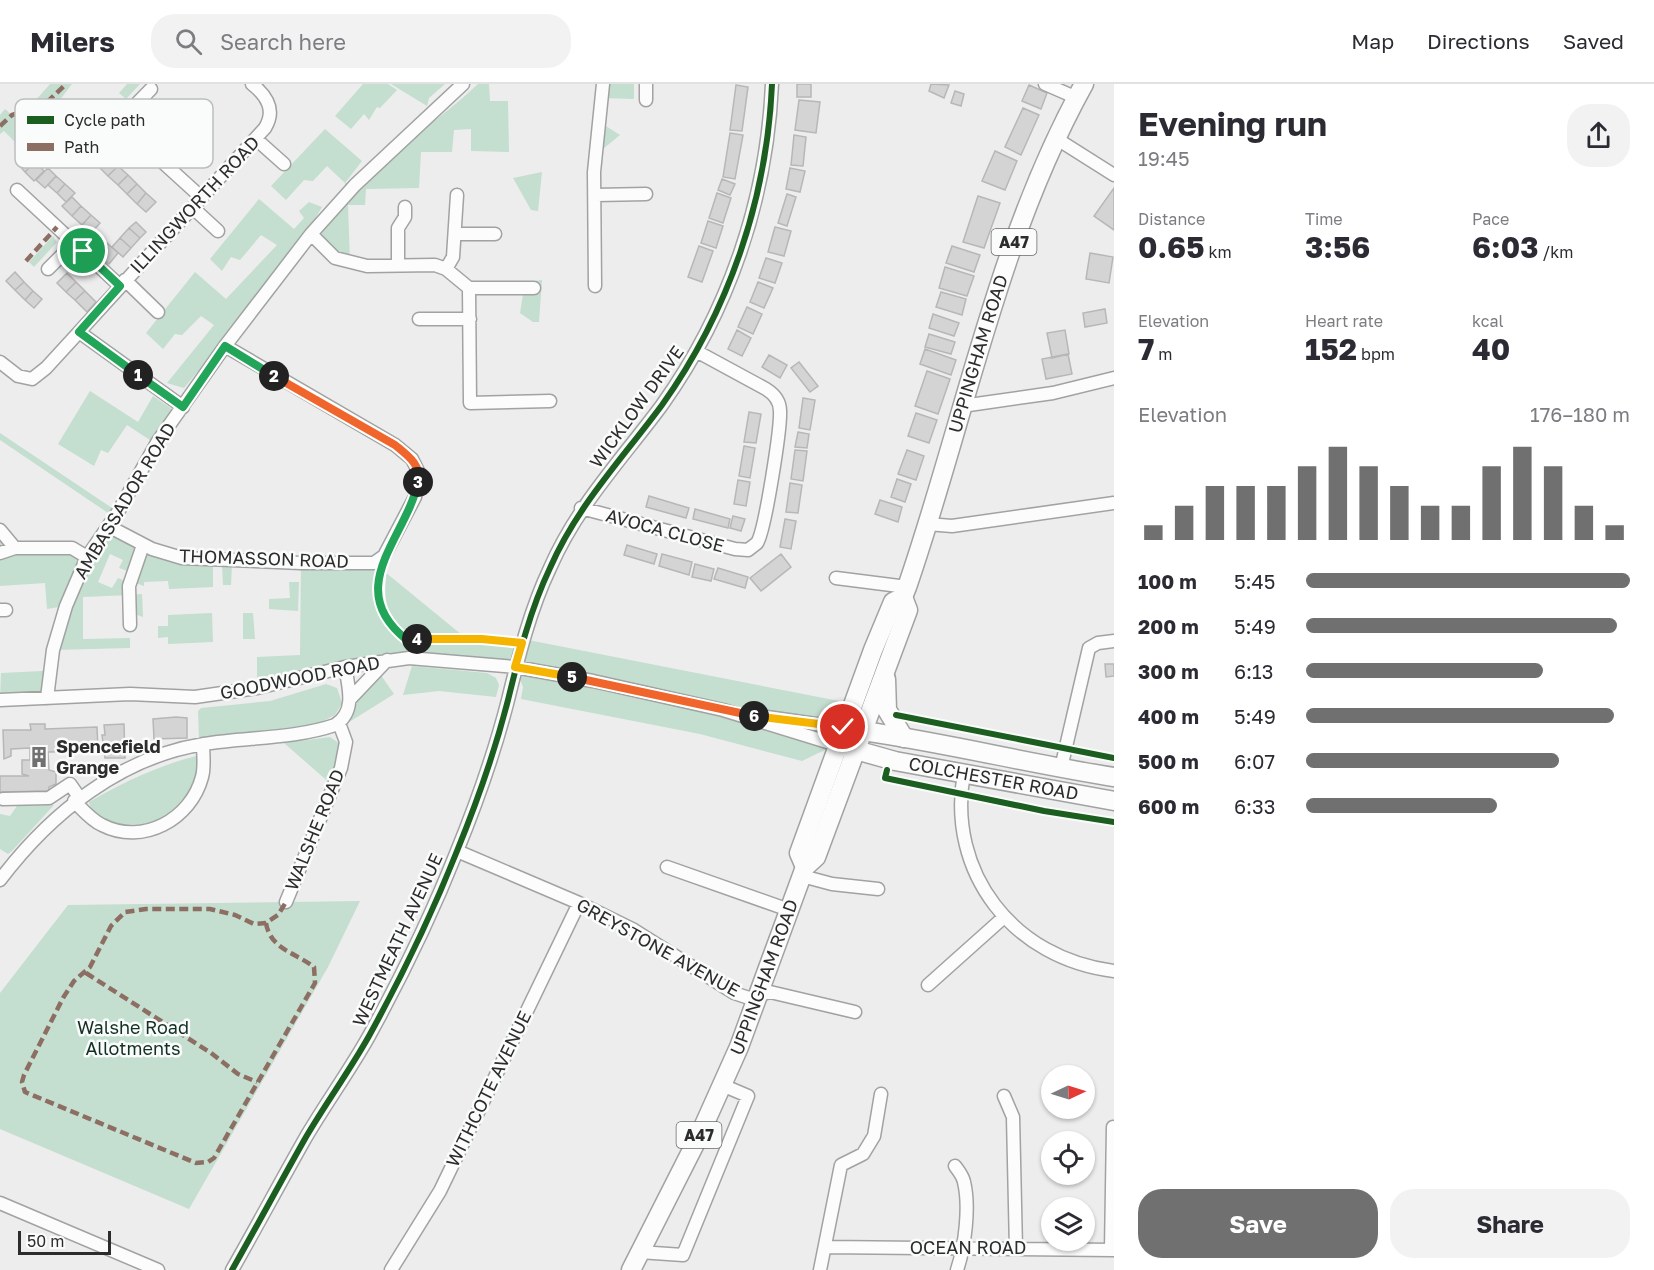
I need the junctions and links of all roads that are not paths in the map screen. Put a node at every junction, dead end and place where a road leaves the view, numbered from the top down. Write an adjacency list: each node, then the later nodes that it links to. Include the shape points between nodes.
1 (252, 84): 11 (street, ILLINGWORTH ROAD, via 268,100 271,119)
2 (463, 84): 23 (street, AMBASSADOR ROAD, via 355,185)
3 (603, 84): 19 (street, via 594,172)
4 (646, 84): 10 (street)
5 (772, 84): 39 (street, WICKLOW DRIVE, via 764,163 750,221 724,294)
6 (1045, 84): 8 (street)
7 (151, 89): 9 (street)
8 (1081, 91): 12 (highway, UPPINGHAM ROAD / A47)
9 (140, 99)
10 (646, 100)
11 (256, 139): 13 (street); 20 (street, ILLINGWORTH ROAD)
12 (1057, 139): 15 (street); 43 (highway, UPPINGHAM ROAD / A47, via 1018,229)
13 (284, 164)
14 (163, 168): 20 (street)
15 (1114, 176)
16 (17, 190): 26 (street)
17 (646, 194): 19 (street)
18 (457, 195): 24 (street)
19 (596, 195): 31 (street)
20 (197, 203): 22 (street); 30 (street, ILLINGWORTH ROAD)
21 (405, 207): 27 (street, via 405,217 398,228)
22 (218, 231)
23 (311, 234): 27 (street, via 335,258 367,266); 38 (street, AMBASSADOR ROAD)
24 (455, 234): 25 (street); 29 (street, via 453,257)
25 (495, 234)
26 (74, 243): 28 (street); 30 (street)
27 (399, 265): 29 (street, via 435,265)
28 (48, 269)
29 (446, 269): 32 (street)
30 (123, 283): 34 (street); 37 (street, ILLINGWORTH ROAD)
31 (595, 286)
32 (470, 288): 33 (street); 36 (street)
33 (534, 288)
34 (158, 312)
35 (418, 319): 36 (street)
36 (470, 319): 42 (street, via 470,403)
37 (79, 332): 40 (street, ILLINGWORTH ROAD, via 32,378 18,376); 44 (street)
38 (225, 346): 44 (street, AMBASSADOR ROAD); 50 (street, THOMASSON ROAD, via 395,445 412,459 420,475 415,497 384,556 374,563 182,558)
39 (696, 351): 46 (street, WICKLOW DRIVE, via 662,404); 46 (street, AVOCA CLOSE, via 766,389 780,406 757,543 748,550 735,549)
40 (0, 362)
41 (1114, 378): 43 (street, via 1053,393)
42 (550, 401)
43 (962, 406): 47 (highway, UPPINGHAM ROAD / A47)
44 (183, 407): 48 (street, AMBASSADOR ROAD, via 158,441)
45 (1114, 503): 47 (street, via 952,526)
46 (581, 508): 61 (street, WICKLOW DRIVE, via 548,570)
47 (927, 524): 55 (highway, UPPINGHAM ROAD / A47)
48 (108, 526): 50 (street, THOMASSON ROAD); 53 (street, AMBASSADOR ROAD)
49 (0, 530): 51 (street)
50 (142, 545): 56 (street, via 129,586)
51 (15, 548): 52 (street); 53 (street, via 72,548)
52 (0, 553)
53 (87, 557): 62 (street, AMBASSADOR ROAD, via 52,650)
54 (836, 578): 55 (street)
55 (905, 592): 59 (highway, UPPINGHAM ROAD / A47, via 908,610); 68 (highway, UPPINGHAM ROAD / A47, via 893,602)
56 (130, 625)
57 (1114, 641): 72 (street, via 1089,648)
58 (387, 660): 60 (street, GOODWOOD ROAD); 61 (street, GOODWOOD ROAD, via 409,658); 63 (street)
59 (888, 665): 67 (highway, UPPINGHAM ROAD / A47); 69 (highway, via 887,710)
60 (345, 667): 62 (street, GOODWOOD ROAD, via 257,688 195,697 130,694); 63 (street)
61 (515, 667): 65 (street, GOODWOOD ROAD); 78 (street, WESTMEATH AVENUE, via 486,776)
62 (47, 698): 64 (street, GOODWOOD ROAD)
63 (350, 699): 66 (street)
64 (0, 700)
65 (739, 714): 68 (street, GOODWOOD ROAD); 68 (street, GOODWOOD ROAD)
66 (339, 723): 70 (street, via 317,730); 84 (street, WALSHE ROAD, via 346,742 341,768)
67 (862, 731): 68 (street, GOODWOOD ROAD); 69 (highway, COLCHESTER ROAD); 71 (highway, UPPINGHAM ROAD / A47)
68 (840, 736): 71 (highway, COLCHESTER ROAD); 81 (highway, UPPINGHAM ROAD / A47, via 799,853)
69 (904, 738): 72 (highway, COLCHESTER ROAD)
70 (203, 744): 76 (street, via 135,765); 76 (street, via 203,776 196,791 182,811 163,826 134,833 114,830 95,821)
71 (856, 750): 73 (highway, COLCHESTER ROAD); 81 (highway, UPPINGHAM ROAD / A47, via 816,857)
72 (1061, 768): 74 (highway, COLCHESTER ROAD)
73 (964, 773): 77 (highway, COLCHESTER ROAD); 87 (street, via 962,827 979,882)
74 (1114, 777)
75 (3, 799): 76 (street, via 49,798 70,784)
76 (77, 799): 79 (street)
77 (1114, 801)
78 (457, 851): 85 (street, GREYSTONE AVENUE); 104 (street, WESTMEATH AVENUE, via 399,980)
79 (4, 866): 82 (street)
80 (667, 867): 86 (street)
81 (803, 872): 83 (street, via 832,884); 86 (highway, UPPINGHAM ROAD / A47)
82 (0, 880)
83 (878, 889)
84 (286, 902)
85 (579, 903): 90 (street, GREYSTONE AVENUE, via 634,930 726,989 749,998); 105 (street, WITHCOTE AVENUE, via 440,1191)
86 (789, 910): 90 (highway, UPPINGHAM ROAD / A47)
87 (1003, 918): 88 (street, via 1036,944 1071,961); 89 (street)
88 (1114, 971)
89 (928, 985)
90 (760, 996): 91 (street, GREYSTONE AVENUE, via 770,992); 92 (highway, UPPINGHAM ROAD / A47)
91 (855, 1012)
92 (722, 1085): 102 (highway, UPPINGHAM ROAD / A47); 102 (street, via 748,1096 683,1255)
93 (881, 1094): 98 (street, via 874,1136 862,1154 841,1165)
94 (1004, 1096): 100 (street, via 1013,1116)
95 (1113, 1127): 101 (street, OCEAN ROAD)
96 (954, 1166): 99 (street, via 964,1181)
97 (0, 1203): 103 (street)
98 (826, 1247): 99 (street, OCEAN ROAD); 107 (street)
99 (964, 1249): 100 (street, OCEAN ROAD); 108 (street)
100 (1016, 1249): 101 (street, OCEAN ROAD)
101 (1112, 1250)
102 (639, 1252): 106 (highway, UPPINGHAM ROAD / A47)
103 (158, 1270)
104 (232, 1270)
105 (391, 1270)
106 (631, 1270)
107 (820, 1270)
108 (957, 1270)

